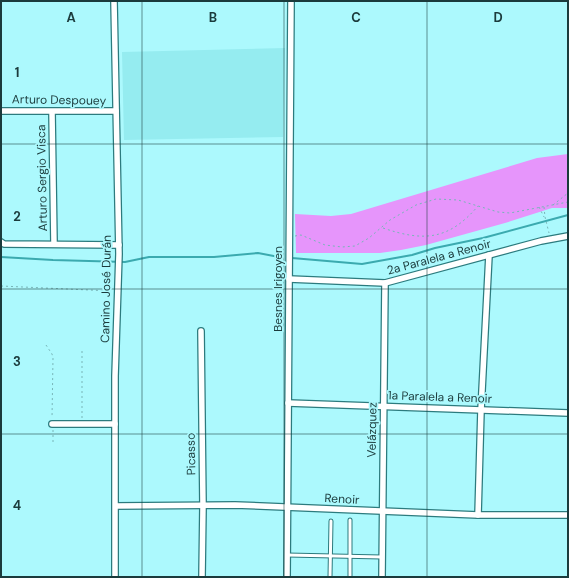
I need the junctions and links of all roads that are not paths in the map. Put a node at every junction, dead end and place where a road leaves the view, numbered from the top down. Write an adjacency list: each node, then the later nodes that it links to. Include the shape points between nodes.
1 (114, 1): 4 (street, Camino José Durán)
2 (291, 1): 11 (street, Besnes Irigoyen)
3 (1, 111): 5 (street, Arturo Despouey)
4 (116, 111): 5 (street, Arturo Despouey); 9 (street, Camino José Durán)
5 (52, 112): 8 (street, Arturo Sergio Visca)
6 (568, 236): 10 (street, 2a Paralela a Renoir)
7 (1, 242): 8 (street)
8 (54, 244): 9 (street)
9 (119, 245): 19 (street, Camino José Durán)
10 (489, 255): 12 (street, 2a Paralela a Renoir); 16 (street)
11 (289, 279): 12 (street, 2a Paralela a Renoir); 14 (street, Besnes Irigoyen)
12 (386, 283): 15 (street, Velázquez)
13 (201, 331): 21 (street, Picasso)
14 (288, 403): 15 (street, 1a Paralela a Renoir); 22 (street, Besnes Irigoyen)
15 (384, 406): 16 (street, 1a Paralela a Renoir); 23 (street, Velázquez)
16 (481, 410): 17 (street, 1a Paralela a Renoir); 24 (street)
17 (568, 413)
18 (52, 424): 19 (street)
19 (115, 424): 20 (street, Camino José Durán)
20 (116, 506): 21 (street, Renoir); 32 (street, Camino José Durán)
21 (203, 506): 22 (street, Renoir); 33 (street, Picasso)
22 (288, 507): 23 (street, Renoir); 28 (street, Besnes Irigoyen)
23 (383, 512): 24 (street, Renoir); 31 (street, Velázquez)
24 (478, 515): 25 (street, Renoir)
25 (568, 515)
26 (350, 520): 30 (lane)
27 (331, 521): 29 (lane)
28 (287, 555): 29 (lane); 34 (street, Besnes Irigoyen)
29 (330, 556): 30 (lane); 35 (lane)
30 (350, 557): 31 (lane); 36 (lane)
31 (382, 557): 37 (street, Velázquez)
32 (115, 577)
33 (202, 577)
34 (287, 577)
35 (330, 577)
36 (350, 577)
37 (382, 577)

